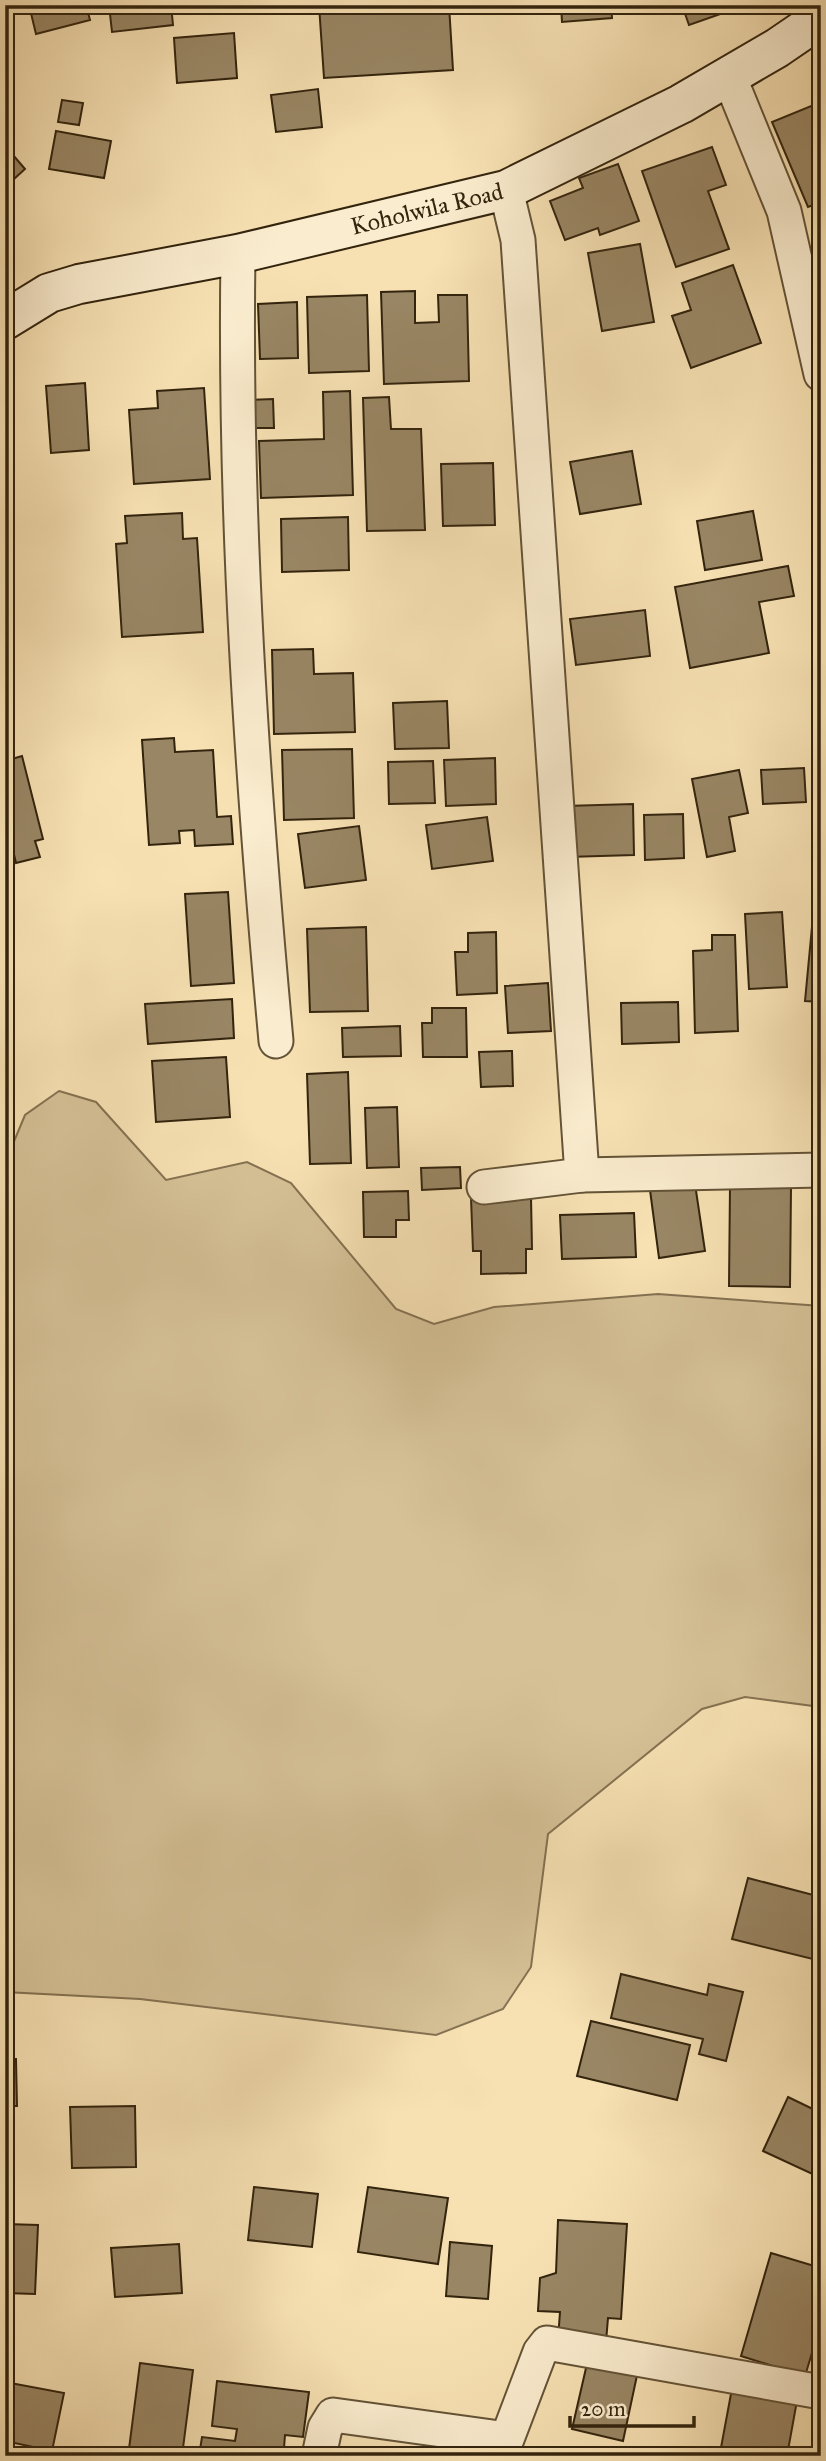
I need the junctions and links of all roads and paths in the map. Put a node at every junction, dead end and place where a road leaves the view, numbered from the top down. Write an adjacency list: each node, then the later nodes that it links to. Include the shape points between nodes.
1 (821, 18): 2 (street, Koholwila Road)
2 (729, 76): 3 (street, Koholwila Road); 6 (street, via 784,211)
3 (506, 190): 4 (street, Koholwila Road); 9 (street, via 518,240)
4 (238, 254): 5 (street, Koholwila Road, via 79,284 49,293); 7 (street, via 236,409 245,635)
5 (5, 320)
6 (821, 374)
7 (276, 1041)
8 (821, 1170): 9 (street)
9 (582, 1175): 10 (street)
10 (484, 1186)
11 (821, 2392): 12 (street, via 547,2343 507,2439 333,2416 325,2428)
12 (319, 2456)

